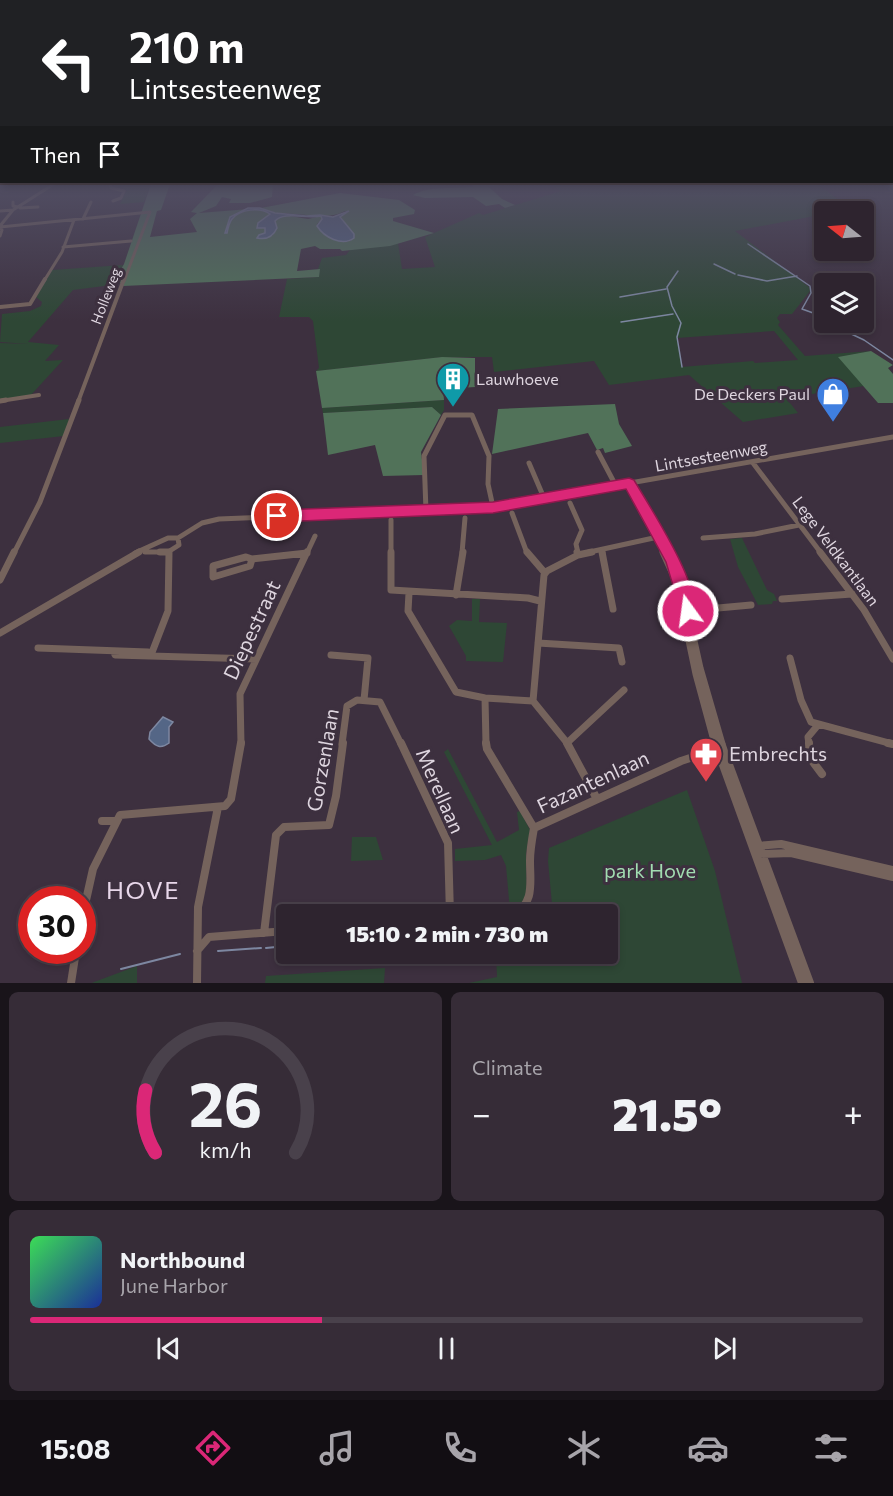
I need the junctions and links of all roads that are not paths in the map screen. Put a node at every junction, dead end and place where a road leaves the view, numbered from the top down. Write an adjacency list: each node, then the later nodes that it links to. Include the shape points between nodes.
1 (69, 230): 4 (street)
2 (143, 230): 7 (street, Holleweg)
3 (131, 241): 4 (street)
4 (63, 247): 5 (street)
5 (36, 294): 6 (street, via 29,305)
6 (0, 307)
7 (82, 388): 35 (street, via 40,502)
8 (39, 395): 9 (street)
9 (0, 401)
10 (893, 437): 13 (street, Lintsesteenweg)
11 (598, 452): 15 (street)
12 (530, 463): 16 (street)
13 (753, 463): 14 (street, Lintsesteenweg); 23 (street, Lege Veldkantlaan)
14 (628, 484): 15 (street, Lintsesteenweg); 26 (street)
15 (616, 486): 16 (street, Lintsesteenweg)
16 (544, 498): 18 (street, Lintsesteenweg)
17 (570, 504): 32 (street, via 582,530 576,543)
18 (493, 507): 19 (street, Lintsesteenweg); 19 (street, via 488,484 489,456 472,415 445,415 424,456)
19 (426, 511): 25 (street, Lintsesteenweg, via 219,519)
20 (512, 513): 34 (street, via 527,553)
21 (465, 518): 38 (street)
22 (391, 520): 36 (street, via 390,587 395,592)
23 (799, 525): 27 (street, via 755,534); 37 (street, Lege Veldkantlaan)
24 (315, 536): 31 (street, Diepestraat)
25 (178, 538): 28 (street, Lintsesteenweg, via 168,538); 30 (street, Lintsesteenweg, via 178,547)
26 (657, 538): 29 (street); 43 (street, via 676,569)
27 (703, 538)
28 (161, 547): 30 (street); 44 (street, Lintsesteenweg, via 124,561)
29 (602, 550): 32 (street); 42 (street)
30 (169, 553): 47 (street, via 168,611)
31 (307, 553): 33 (street); 50 (street, Diepestraat)
32 (578, 555): 34 (street)
33 (252, 559): 33 (street, via 246,557 213,566 213,577 250,566)
34 (545, 573): 40 (street)
35 (0, 580)
36 (409, 593): 38 (street); 54 (street, via 408,611 453,689)
37 (852, 594): 39 (street); 51 (street, Lege Veldkantlaan)
38 (456, 595): 40 (street)
39 (782, 599)
40 (540, 601): 45 (street)
41 (751, 605): 43 (street)
42 (613, 609)
43 (685, 611): 60 (street)
44 (0, 633)
45 (538, 643): 52 (street, via 619,648); 56 (street)
46 (38, 648): 47 (street)
47 (151, 655): 50 (street)
48 (331, 655): 55 (street, via 368,658)
49 (790, 658): 57 (street, via 807,716)
50 (256, 659): 63 (street, Diepestraat, via 240,694 242,747 231,799)
51 (893, 659)
52 (622, 662)
53 (624, 690): 58 (street)
54 (485, 698): 56 (street); 66 (street, via 487,749)
55 (364, 700): 71 (street, Merellaan, via 380,702 384,707 448,843); 74 (street, Gorzenlaan, via 347,706 329,825 279,830)
56 (533, 701): 58 (street)
57 (818, 725): 59 (street); 61 (street, via 808,737 810,758)
58 (567, 743): 62 (street)
59 (893, 744)
60 (720, 748): 62 (street, Fazantenlaan); 67 (street)
61 (822, 774)
62 (597, 799): 66 (street, Fazantenlaan)
63 (218, 807): 65 (street, via 123,813); 75 (street, via 198,907)
64 (102, 821): 65 (street)
65 (116, 821): 70 (street)
66 (534, 828): 72 (street, Fazantenlaan, via 530,898)
67 (757, 851): 68 (street, via 781,844); 69 (street, via 791,853); 79 (street); 80 (street)
68 (893, 870)
69 (893, 877)
70 (89, 886)
71 (450, 904)
72 (526, 904)
73 (276, 932): 74 (street)
74 (264, 933): 75 (street, via 209,937)
75 (197, 951): 78 (street)
76 (74, 964): 77 (street)
77 (71, 983)
78 (197, 983)
79 (802, 983)
80 (810, 983)

